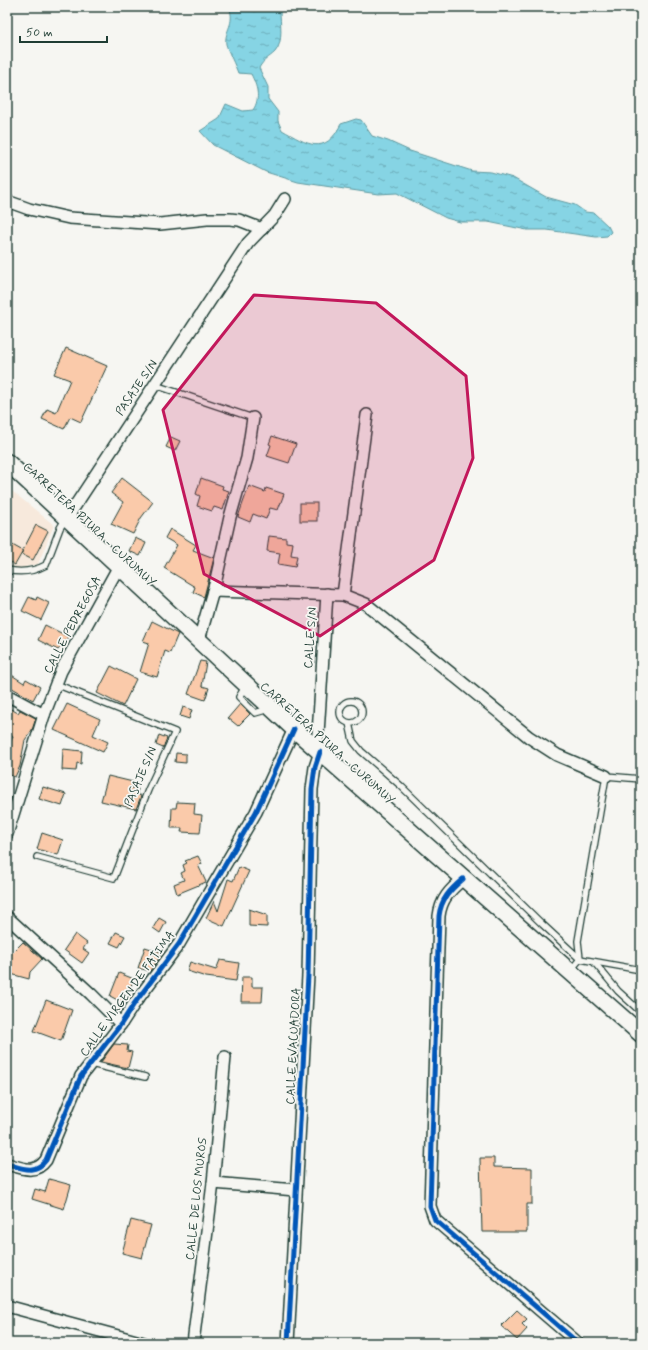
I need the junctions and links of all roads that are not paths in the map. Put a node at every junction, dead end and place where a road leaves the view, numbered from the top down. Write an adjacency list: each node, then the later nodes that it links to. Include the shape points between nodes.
1 (285, 199): 3 (street, PASAJE S/N)
2 (7, 201): 3 (street, via 69,218 160,224 207,219 234,220)
3 (262, 229): 4 (street, PASAJE S/N, via 248,244)
4 (155, 385): 6 (lane); 8 (street, PASAJE S/N)
5 (367, 415): 13 (street)
6 (253, 418): 11 (street, via 247,458)
7 (7, 462): 8 (main road, CARRETERA PIURA - CURUMUY)
8 (67, 518): 9 (main road, CARRETERA PIURA - CURUMUY); 10 (lane, PASAJE S/N, via 60,528 46,565 35,571)
9 (119, 566): 14 (main road, CARRETERA PIURA - CURUMUY); 15 (street, CALLE PEDREGOSA)
10 (7, 570)
11 (213, 591): 12 (street, CALLE S/N); 14 (street)
12 (327, 594): 13 (street); 20 (street, CALLE S/N)
13 (343, 595): 21 (street, via 366,604 529,737 557,756)
14 (199, 640): 19 (main road, CARRETERA PIURA - CURUMUY)
15 (56, 684): 17 (street, CALLE PEDREGOSA); 24 (lane, PASAJE S/N, via 175,732 148,790 114,878)
16 (7, 695): 17 (street)
17 (44, 715): 23 (street, CALLE PEDREGOSA)
18 (349, 723): 27 (lane, via 353,741 361,751 401,786)
19 (294, 729): 20 (main road, CARRETERA PIURA - CURUMUY); 32 (street, CALLE VIRGEN DE FATIMA, via 253,818 179,944)
20 (319, 750): 25 (main road, CARRETERA PIURA - CURUMUY); 39 (street, CALLE EVACUADORA, via 312,789 308,975)
21 (606, 776): 22 (lane); 27 (lane, via 578,941)
22 (641, 779)
23 (7, 834)
24 (36, 857)
25 (463, 879): 30 (main road, CARRETERA PIURA - CURUMUY); 44 (street, via 443,900 439,916 430,1206 435,1220)
26 (7, 917): 32 (street)
27 (580, 959): 28 (lane); 30 (lane)
28 (593, 962): 29 (lane); 31 (lane, via 618,991)
29 (641, 970)
30 (569, 971): 33 (main road, CARRETERA PIURA - CURUMUY)
31 (641, 1012)
32 (121, 1024): 35 (street, CALLE VIRGEN DE FATIMA)
33 (641, 1034)
34 (224, 1057): 38 (street, CALLE DE LOS MUROS)
35 (89, 1064): 36 (lane); 37 (street, CALLE VIRGEN DE FATIMA, via 81,1076 41,1167 26,1169)
36 (145, 1077)
37 (7, 1164)
38 (213, 1183): 39 (street); 42 (street, CALLE DE LOS MUROS)
39 (295, 1190): 43 (street, CALLE EVACUADORA)
40 (7, 1306): 41 (street)
41 (144, 1343)
42 (193, 1343)
43 (288, 1343)
44 (578, 1343)

